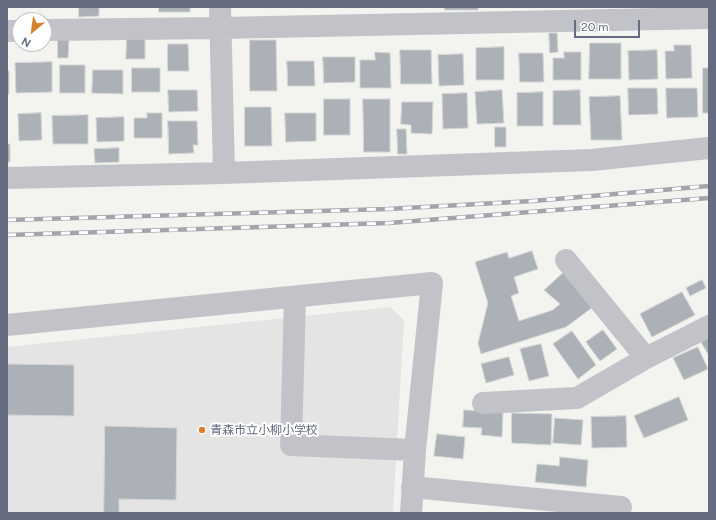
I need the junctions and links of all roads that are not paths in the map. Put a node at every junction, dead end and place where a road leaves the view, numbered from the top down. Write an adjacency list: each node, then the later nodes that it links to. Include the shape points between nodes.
1 (220, 7): 3 (street)
2 (709, 18): 3 (street)
3 (220, 28): 4 (street); 6 (street)
4 (52, 30)
5 (709, 148): 6 (street, via 592,160)
6 (224, 174): 7 (street)
7 (7, 178)
8 (566, 260): 12 (street)
9 (295, 297): 10 (street); 14 (street, via 291,445); 14 (street, via 432,283)
10 (7, 325)
11 (709, 326): 12 (street)
12 (646, 358): 13 (street, via 577,398)
13 (483, 403)
14 (415, 450): 15 (street)
15 (412, 487): 16 (street); 18 (street)
16 (493, 504): 17 (street)
17 (621, 507)
18 (411, 513)

